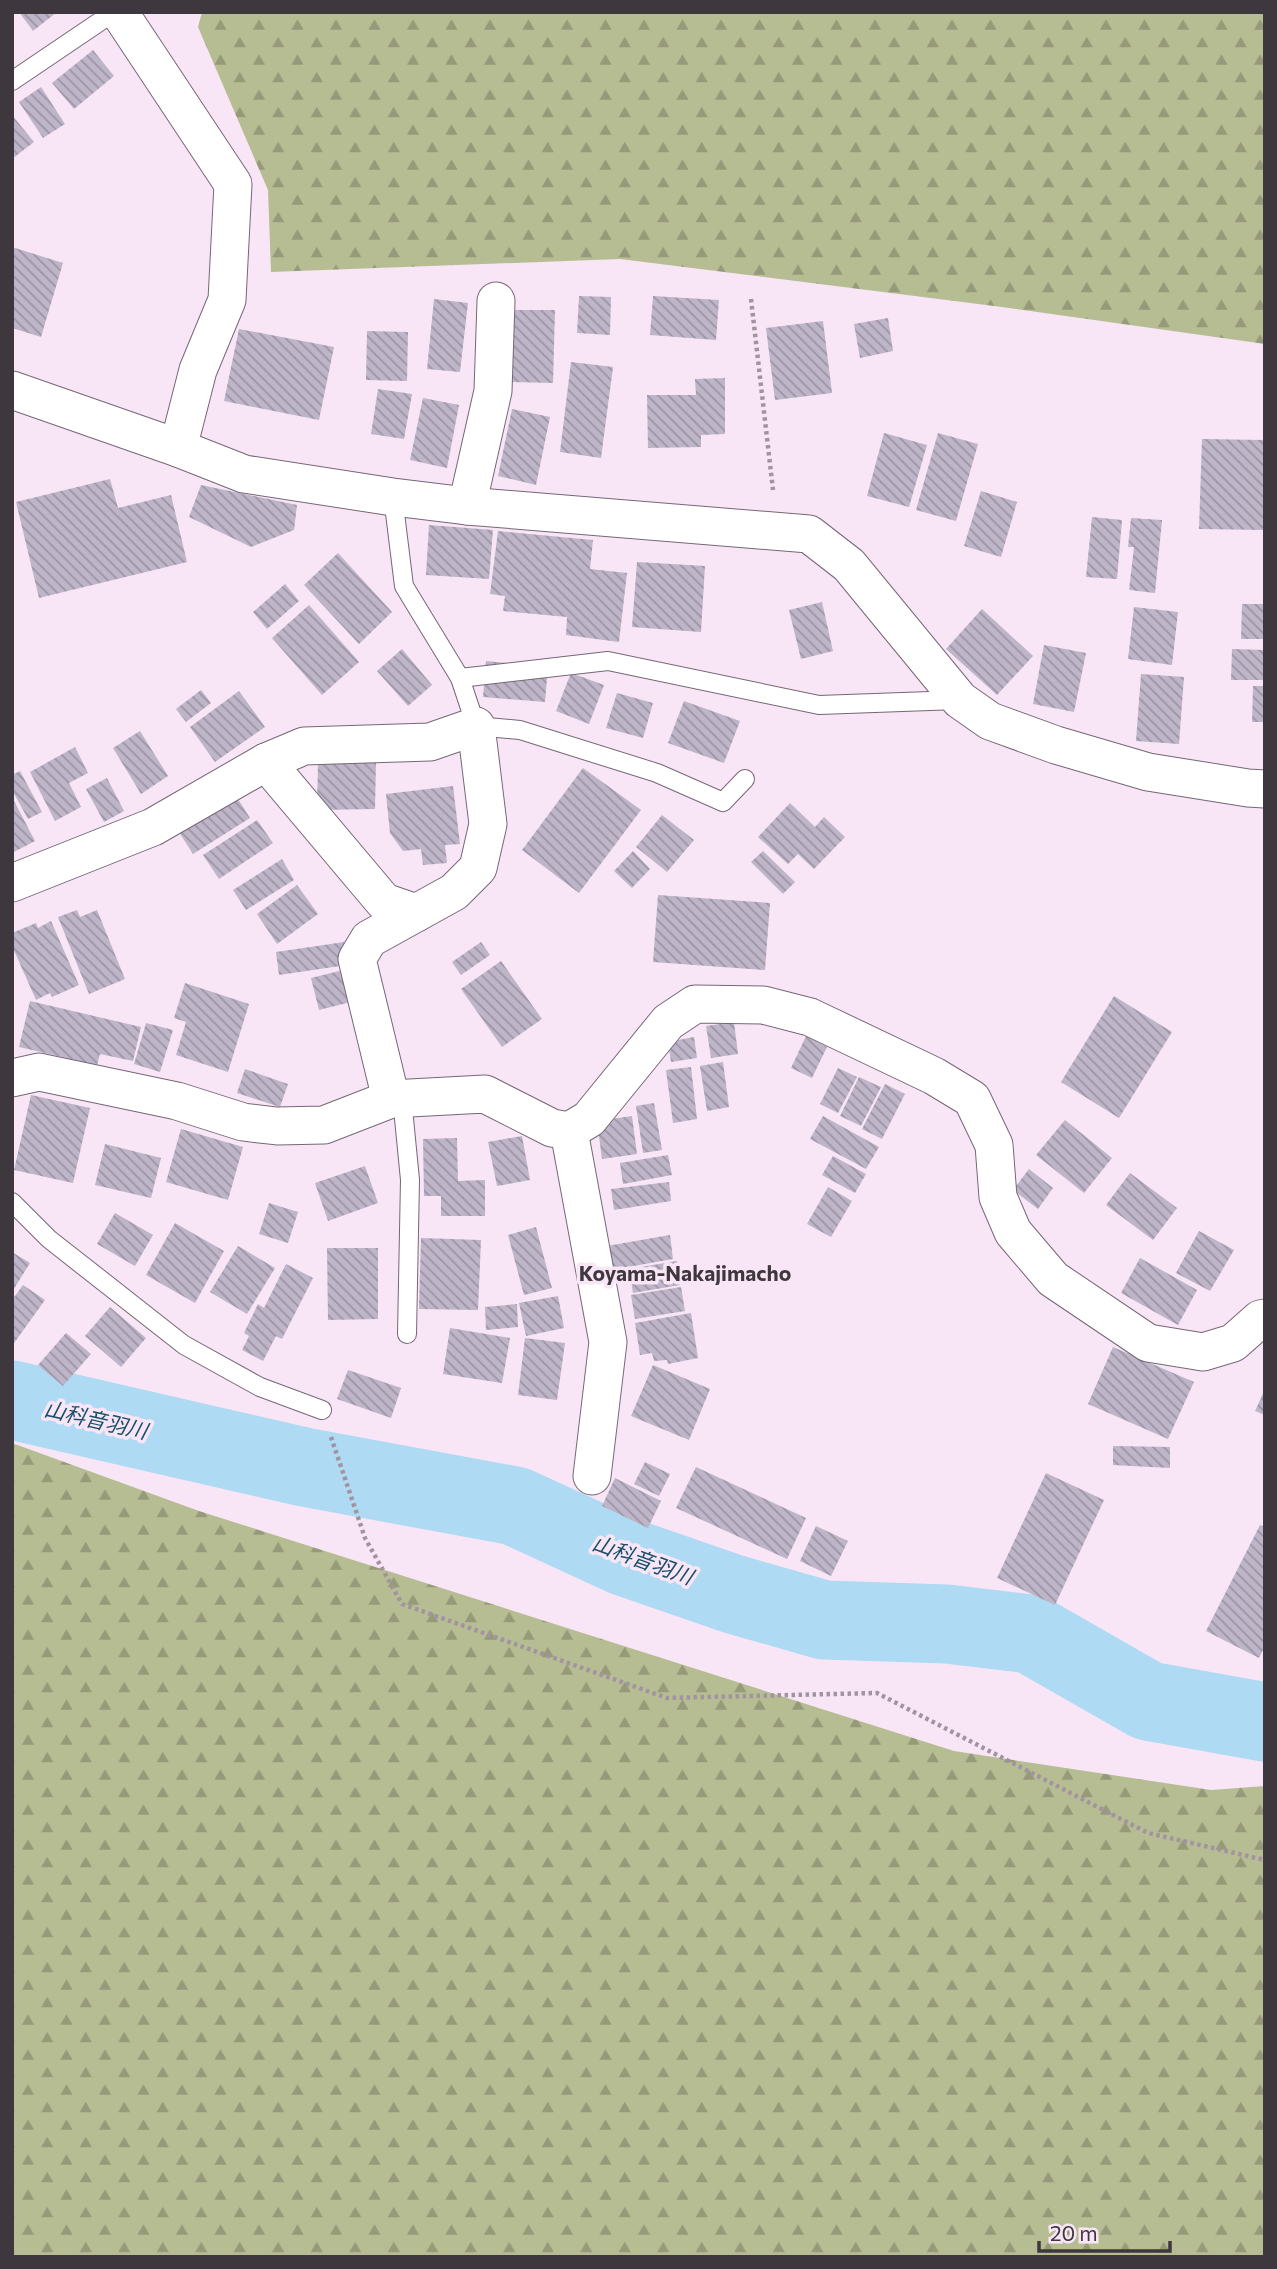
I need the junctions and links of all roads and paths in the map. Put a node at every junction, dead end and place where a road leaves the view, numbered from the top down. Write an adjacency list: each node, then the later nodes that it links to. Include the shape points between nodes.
1 (114, 12): 3 (lane)
2 (119, 12): 7 (street, via 233,184 227,300 198,370)
3 (12, 81)
4 (751, 299): 10 (path)
5 (496, 301): 9 (street, via 493,391)
6 (12, 390): 7 (street)
7 (178, 448): 8 (street, via 244,474)
8 (393, 498): 9 (street); 11 (lane, via 404,586)
9 (467, 506): 10 (street)
10 (777, 532): 12 (street, via 809,534 849,565)
11 (460, 678): 12 (lane, via 608,661 819,705); 13 (lane)
12 (960, 700): 16 (street, via 990,721 1148,772)
13 (475, 726): 14 (street, via 430,742 304,746); 15 (lane, via 520,730 657,773 723,802); 18 (street, via 488,824 478,868 454,892)
14 (266, 762): 17 (street, via 153,827); 18 (street, via 384,902)
15 (745, 779)
16 (1265, 789)
17 (12, 883)
18 (416, 912): 20 (street, via 369,939 357,959)
19 (12, 1077): 20 (street, via 39,1072 177,1101 243,1122 277,1126 324,1125)
20 (397, 1098): 21 (street, via 485,1094 552,1128); 24 (lane, via 410,1180)
21 (569, 1131): 23 (street, via 589,1119 668,1022 695,1004 763,1005 810,1017 972,1099 994,1145 998,1197 1013,1232 1053,1279 1148,1343 1203,1352 1233,1343); 26 (street, via 608,1342)
22 (12, 1202): 25 (lane, via 49,1239 184,1346 260,1387)
23 (1263, 1313)
24 (407, 1334)
25 (322, 1410): 27 (path, via 365,1538 402,1604 667,1698 877,1693 1148,1833)
26 (592, 1476)
27 (1265, 1860)

